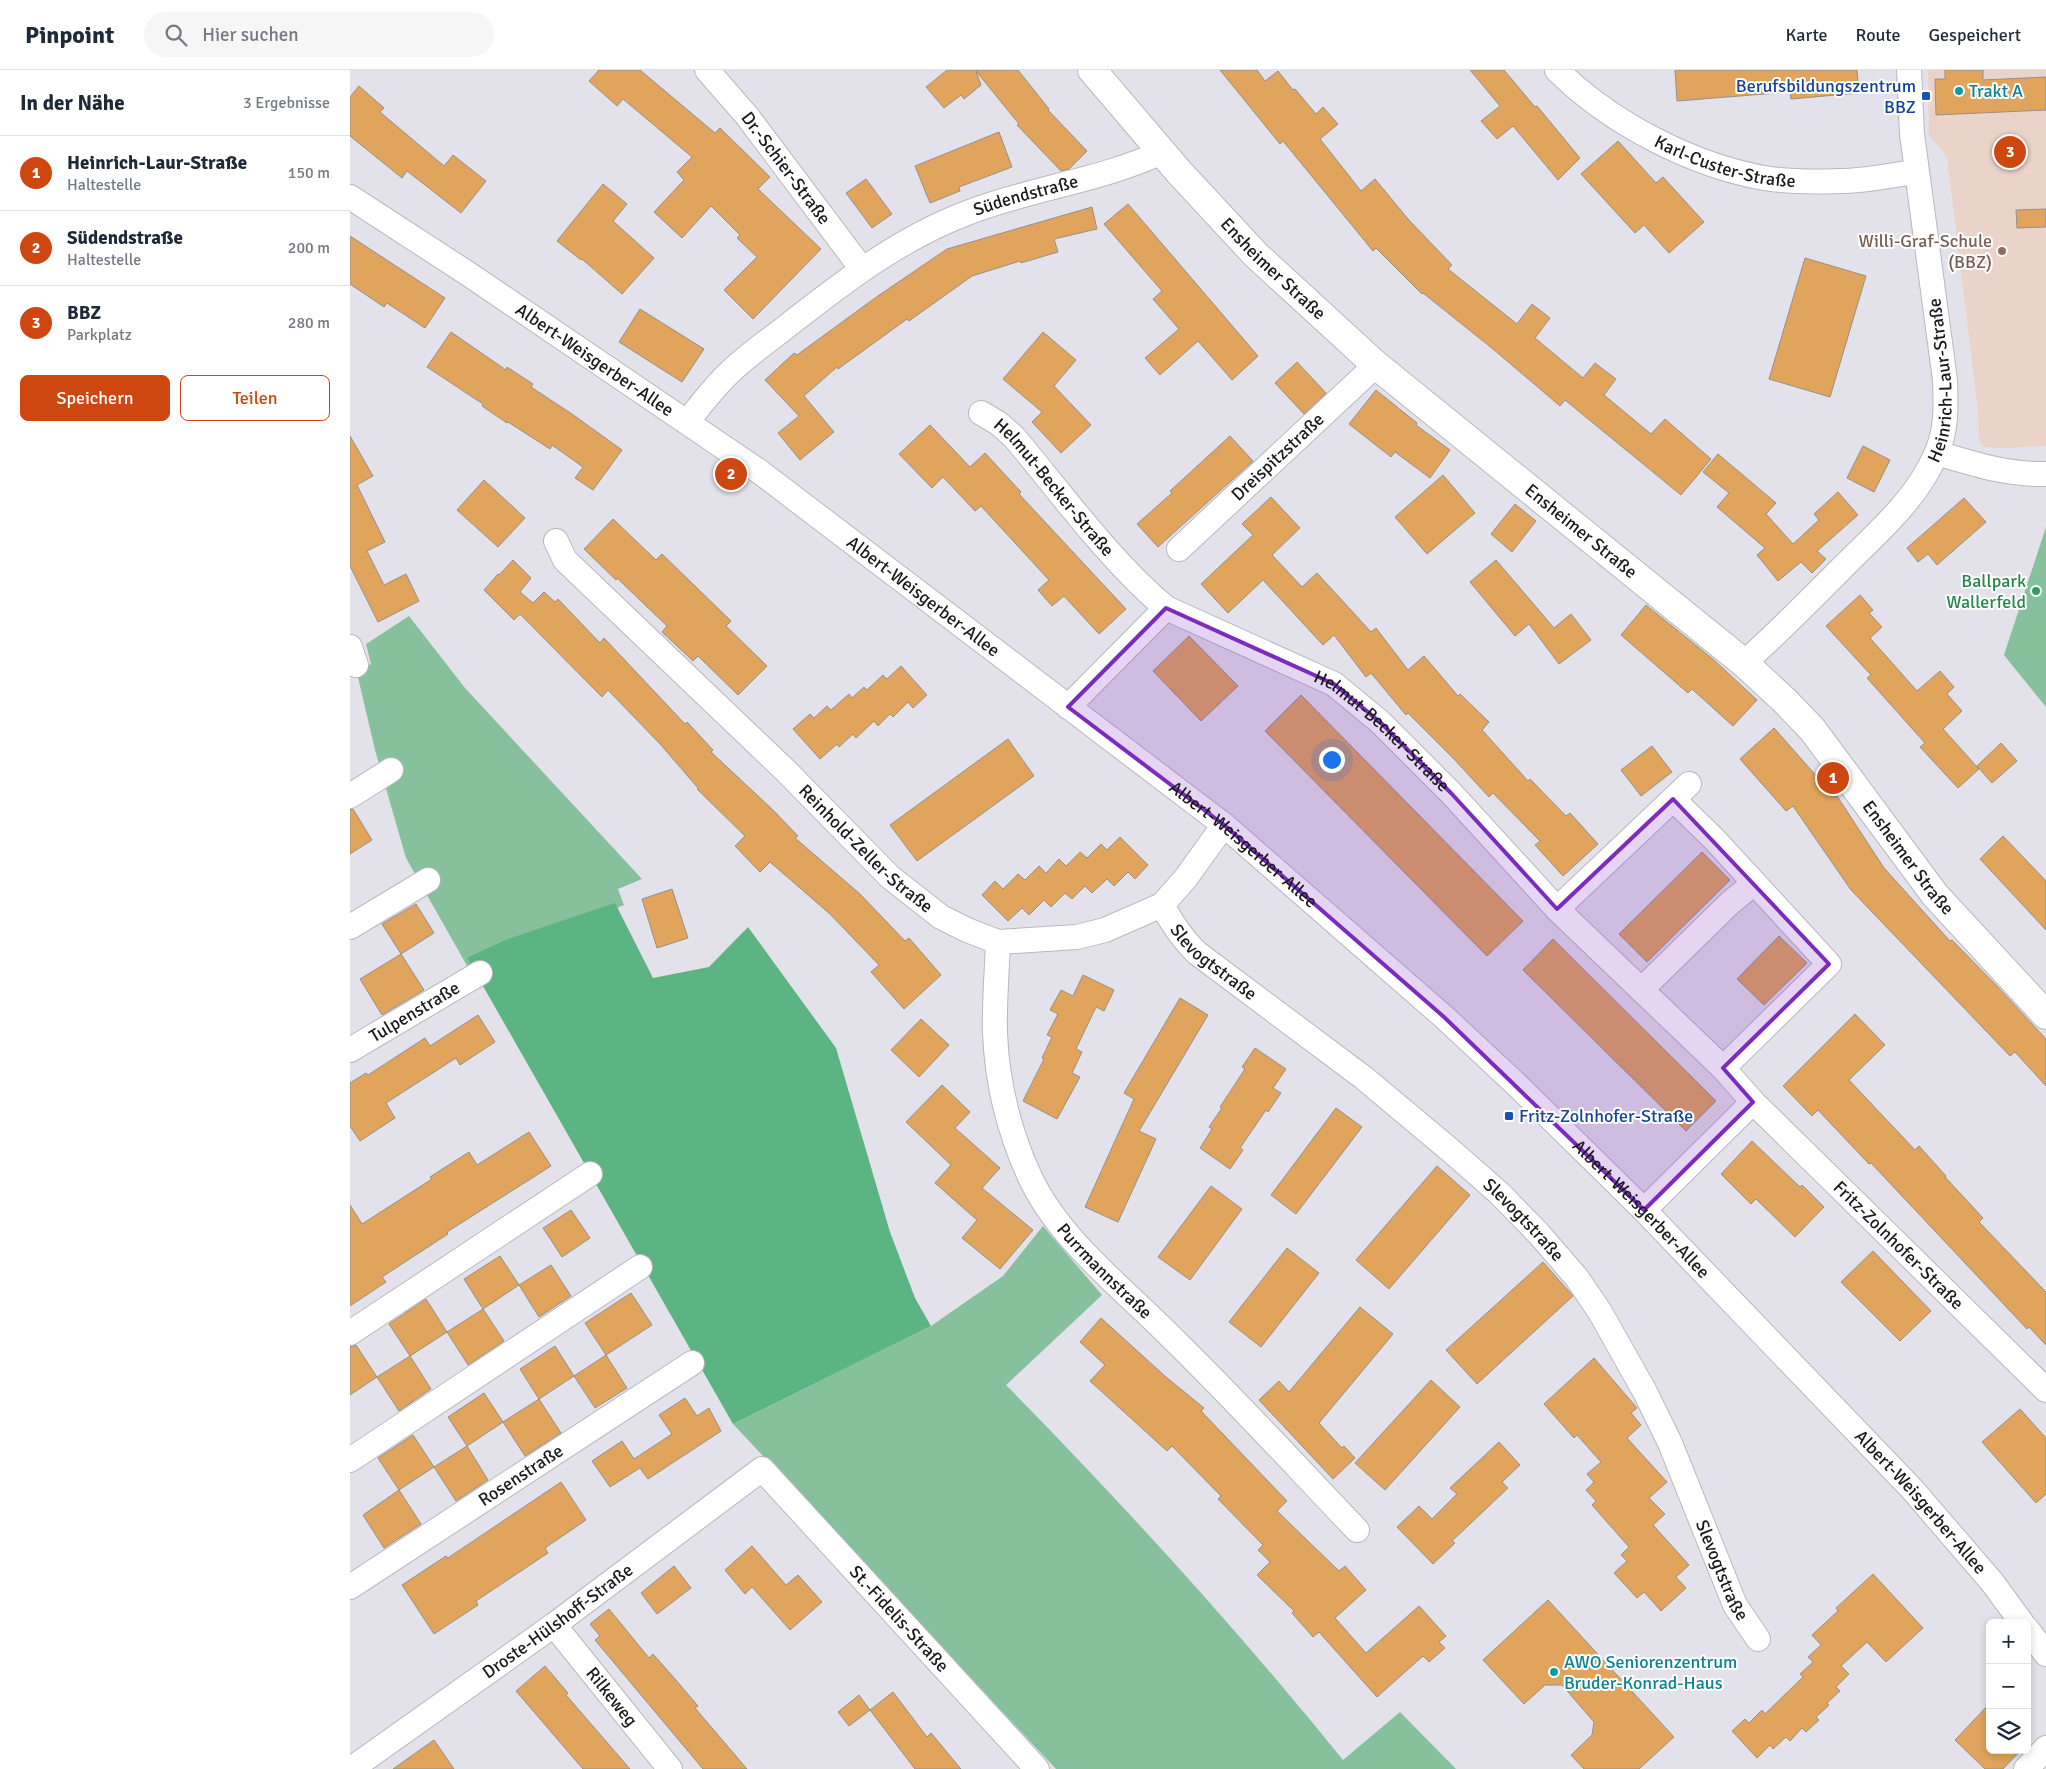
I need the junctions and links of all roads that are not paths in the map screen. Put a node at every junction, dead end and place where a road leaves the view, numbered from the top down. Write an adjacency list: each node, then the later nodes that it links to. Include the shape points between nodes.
1 (707, 70): 8 (street, Dr.-Schier-Straße, via 747,116)
2 (1092, 70): 5 (main road, Ensheimer Straße)
3 (1557, 70): 6 (street, Karl-Custer-Straße, via 1592,100 1621,119 1686,154 1723,167 1765,178 1842,182)
4 (1910, 70): 6 (street, Heinrich-Laur-Straße)
5 (1162, 152): 8 (street, Südendstraße, via 1094,178 967,212 926,230); 9 (main road, Ensheimer Straße, via 1256,255)
6 (1916, 172): 12 (street, Heinrich-Laur-Straße, via 1945,380 1946,417)
7 (350, 197): 11 (street, Albert-Weisgerber-Allee)
8 (862, 269): 11 (street, Südendstraße, via 729,373)
9 (1376, 365): 15 (street, Dreispitzstraße); 17 (main road, Ensheimer Straße)
10 (981, 413): 16 (street, Helmut-Becker-Straße, via 1014,437 1117,560)
11 (687, 422): 18 (street, Albert-Weisgerber-Allee, via 760,472)
12 (1937, 453): 13 (street, via 2003,471); 17 (street, Heinrich-Laur-Straße, via 1912,495 1894,516)
13 (2046, 474)
14 (556, 541): 27 (street, Reinhold-Zeller-Straße, via 565,560 786,770 890,877 940,918)
15 (1178, 550)
16 (1166, 608): 18 (street); 25 (street, Helmut-Becker-Straße, via 1334,684 1380,722 1451,793)
17 (1744, 663): 30 (main road, Ensheimer Straße, via 1812,729 1936,895)
18 (1068, 708): 21 (street, Albert-Weisgerber-Allee)
19 (391, 770): 20 (street)
20 (350, 796)
21 (1224, 825): 24 (street, Reinhold-Zeller-Straße); 35 (street, Albert-Weisgerber-Allee, via 1444,1017)
22 (428, 880): 26 (street)
23 (1753, 884): 25 (street, via 1714,840 1681,791); 29 (street); 32 (street, via 1829,964)
24 (1162, 905): 27 (street, Reinhold-Zeller-Straße, via 1105,930 1077,937); 47 (street, Slevogtstraße, via 1185,942 1197,953 1364,1078 1450,1150 1499,1193 1577,1278 1645,1392 1670,1443 1735,1605)
25 (1557, 909): 29 (street, Helmut-Becker-Straße)
26 (350, 927)
27 (998, 942): 42 (street, Purrmannstraße, via 995,1032 1002,1096 1029,1176 1053,1216 1094,1264 1217,1383)
28 (480, 973): 31 (street, Tulpenstraße)
29 (1642, 989): 32 (street, Helmut-Becker-Straße)
30 (2046, 1015)
31 (350, 1050)
32 (1723, 1068): 33 (street, Helmut-Becker-Straße)
33 (1753, 1102): 35 (street); 39 (street, Fritz-Zolnhofer-Straße)
34 (590, 1174): 37 (street)
35 (1644, 1210): 44 (street, Albert-Weisgerber-Allee, via 1912,1489)
36 (640, 1267): 40 (street)
37 (350, 1333)
38 (692, 1363): 43 (street, Rosenstraße)
39 (2046, 1390)
40 (350, 1460)
41 (762, 1469): 45 (street, Droste-Hülshoff-Straße); 52 (street, St.-Fidelis-Straße)
42 (1357, 1530)
43 (350, 1587)
44 (2019, 1619)
45 (554, 1625): 50 (street, Droste-Hülshoff-Straße); 51 (street, Rilkeweg)
46 (2031, 1634): 48 (street)
47 (1758, 1639)
48 (2046, 1654)
49 (2046, 1748): 53 (street)
50 (362, 1766)
51 (670, 1769)
52 (1037, 1769)
53 (2026, 1769)

